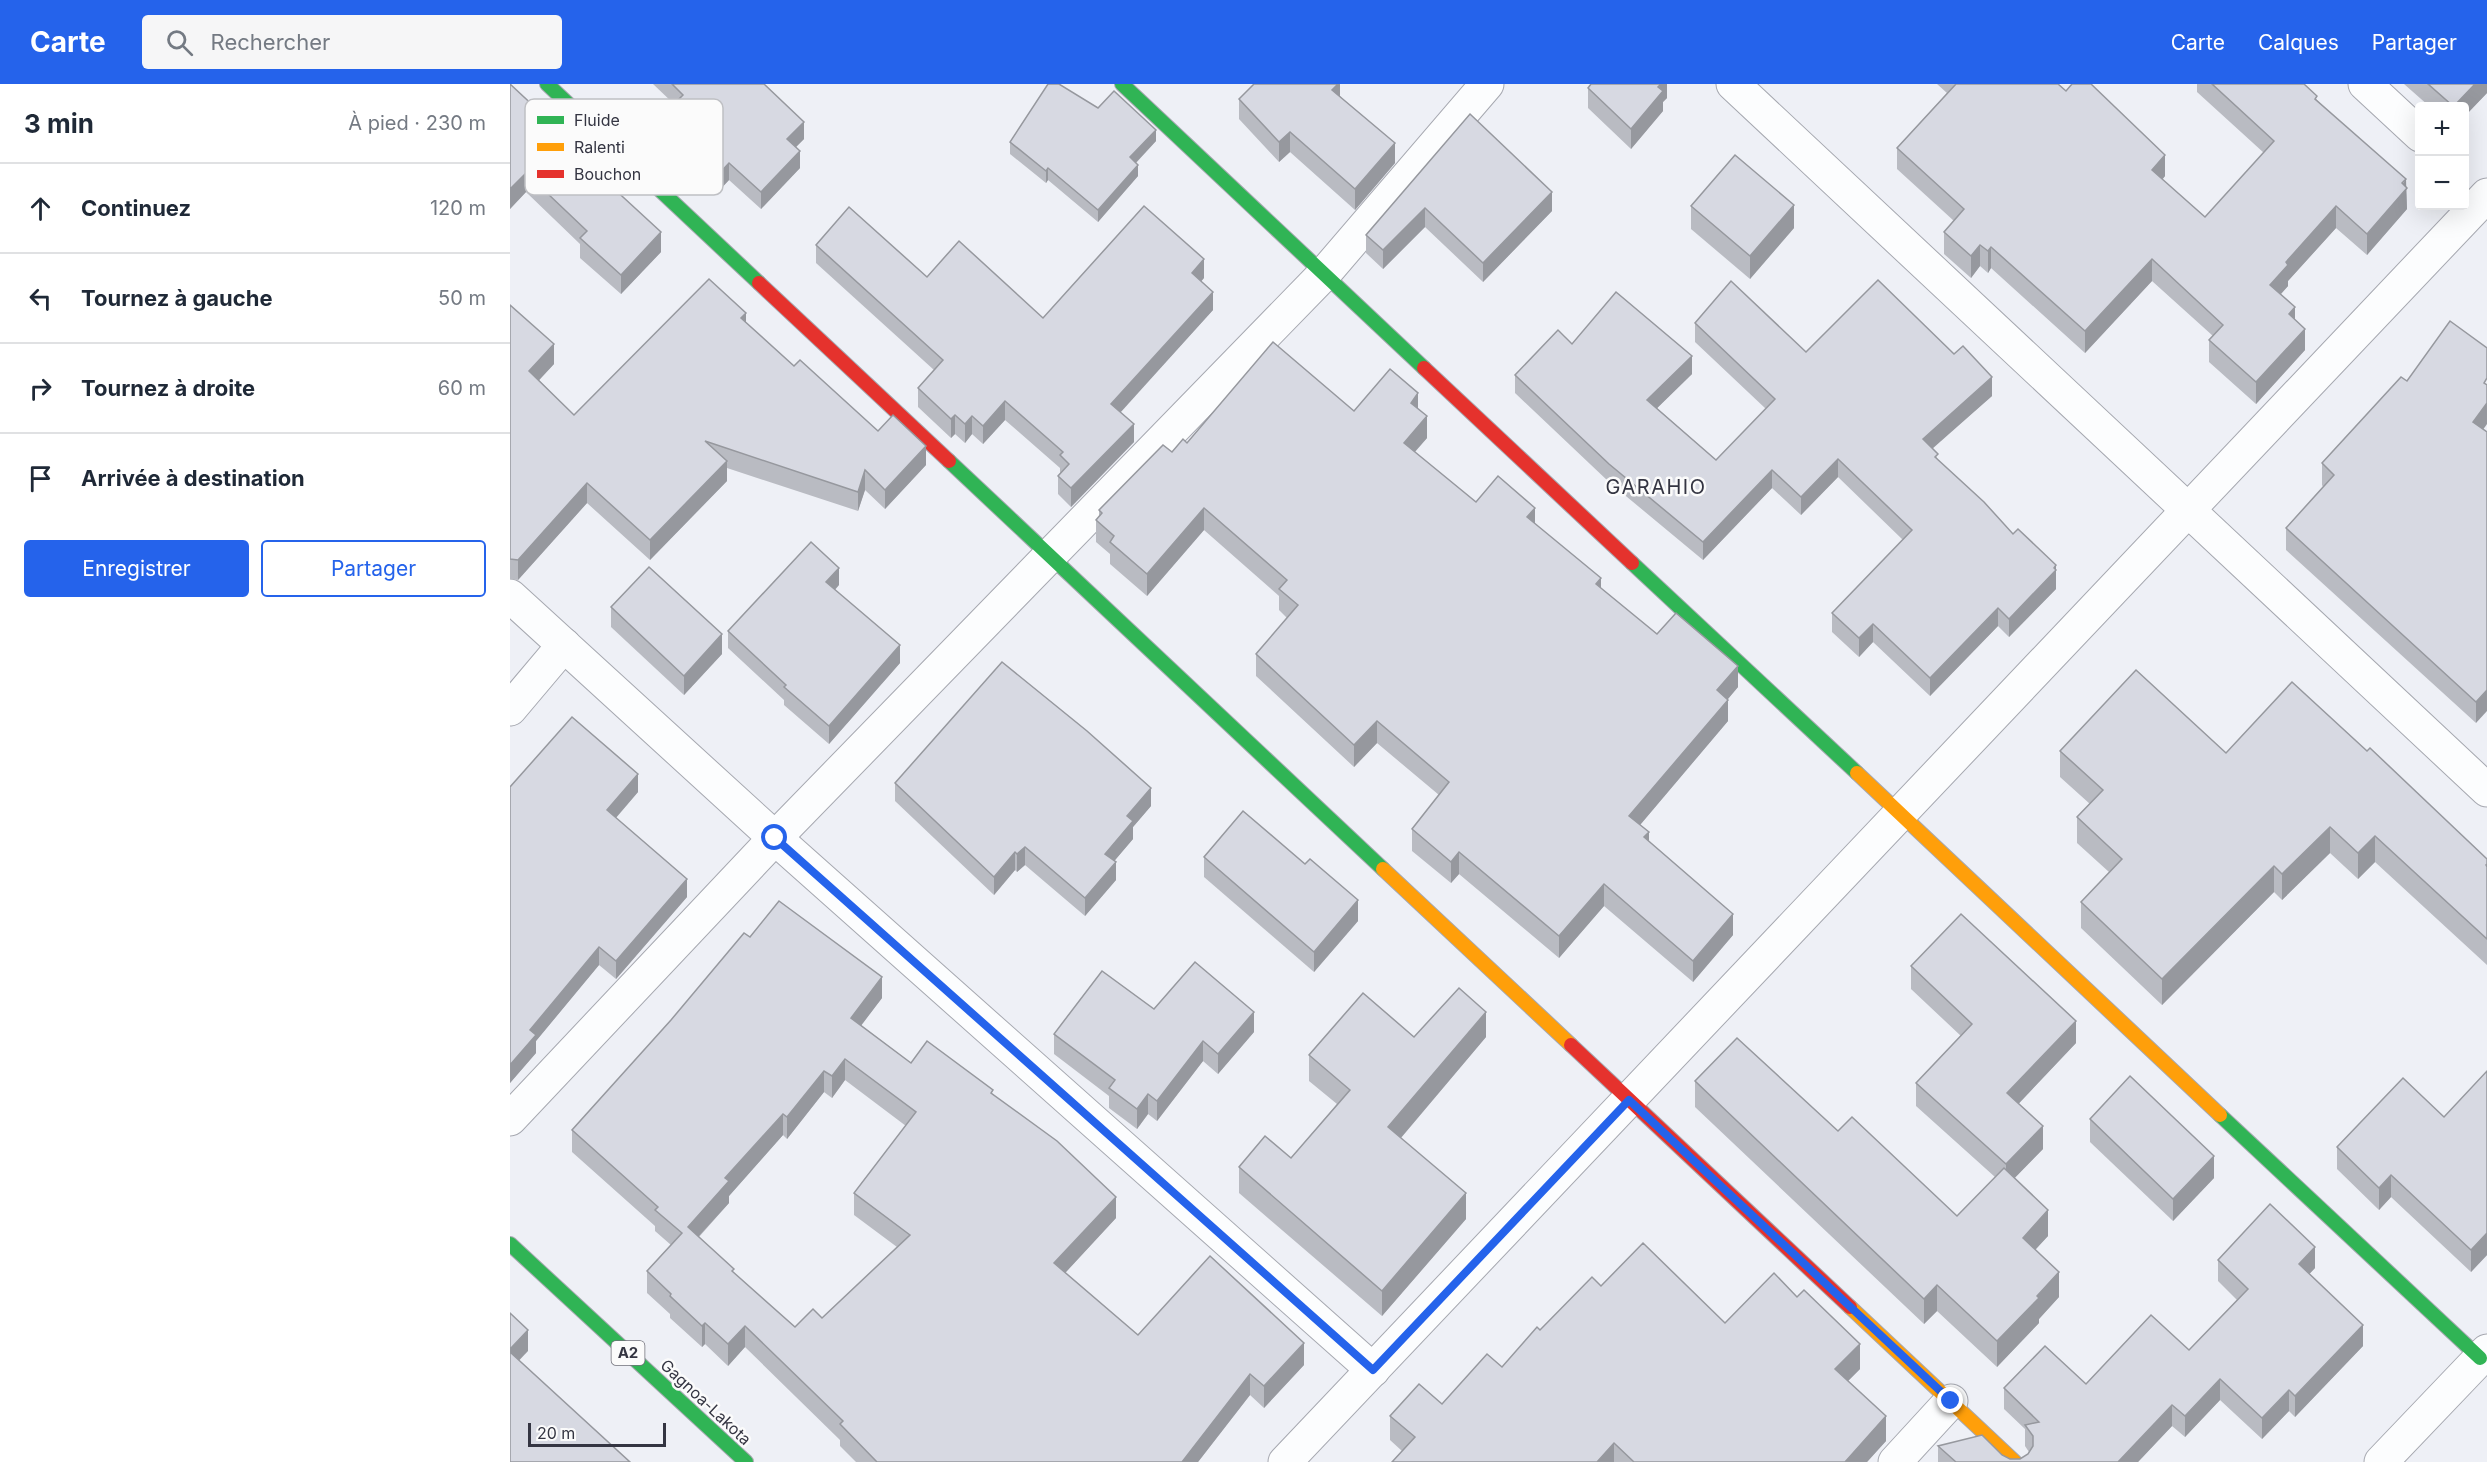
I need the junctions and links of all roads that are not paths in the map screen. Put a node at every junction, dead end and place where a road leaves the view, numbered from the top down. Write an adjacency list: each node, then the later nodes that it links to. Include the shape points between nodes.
1 (547, 84): 6 (street)
2 (1122, 84): 10 (street)
3 (1487, 84): 10 (street)
4 (1733, 84): 11 (street)
5 (2365, 84): 7 (street)
6 (563, 99)
7 (2415, 130)
8 (2481, 192): 11 (street)
9 (665, 195): 12 (street)
10 (1324, 274): 12 (street); 17 (street)
11 (2188, 510): 16 (street); 17 (street)
12 (1049, 555): 18 (street); 19 (street)
13 (510, 596): 14 (street)
14 (564, 645): 15 (street); 18 (street)
15 (510, 709)
16 (2487, 790)
17 (1900, 814): 19 (street); 22 (street)
18 (775, 838): 20 (street); 23 (street)
19 (1629, 1100): 23 (street); 24 (street)
20 (510, 1119)
21 (510, 1244): 25 (street, Gagnoa-Lakota / A2)
22 (2483, 1354): 29 (street)
23 (1373, 1370): 26 (street)
24 (1951, 1401): 27 (street); 28 (street)
25 (746, 1462)
26 (1285, 1462)
27 (1895, 1462)
28 (2015, 1462)
29 (2381, 1462)

